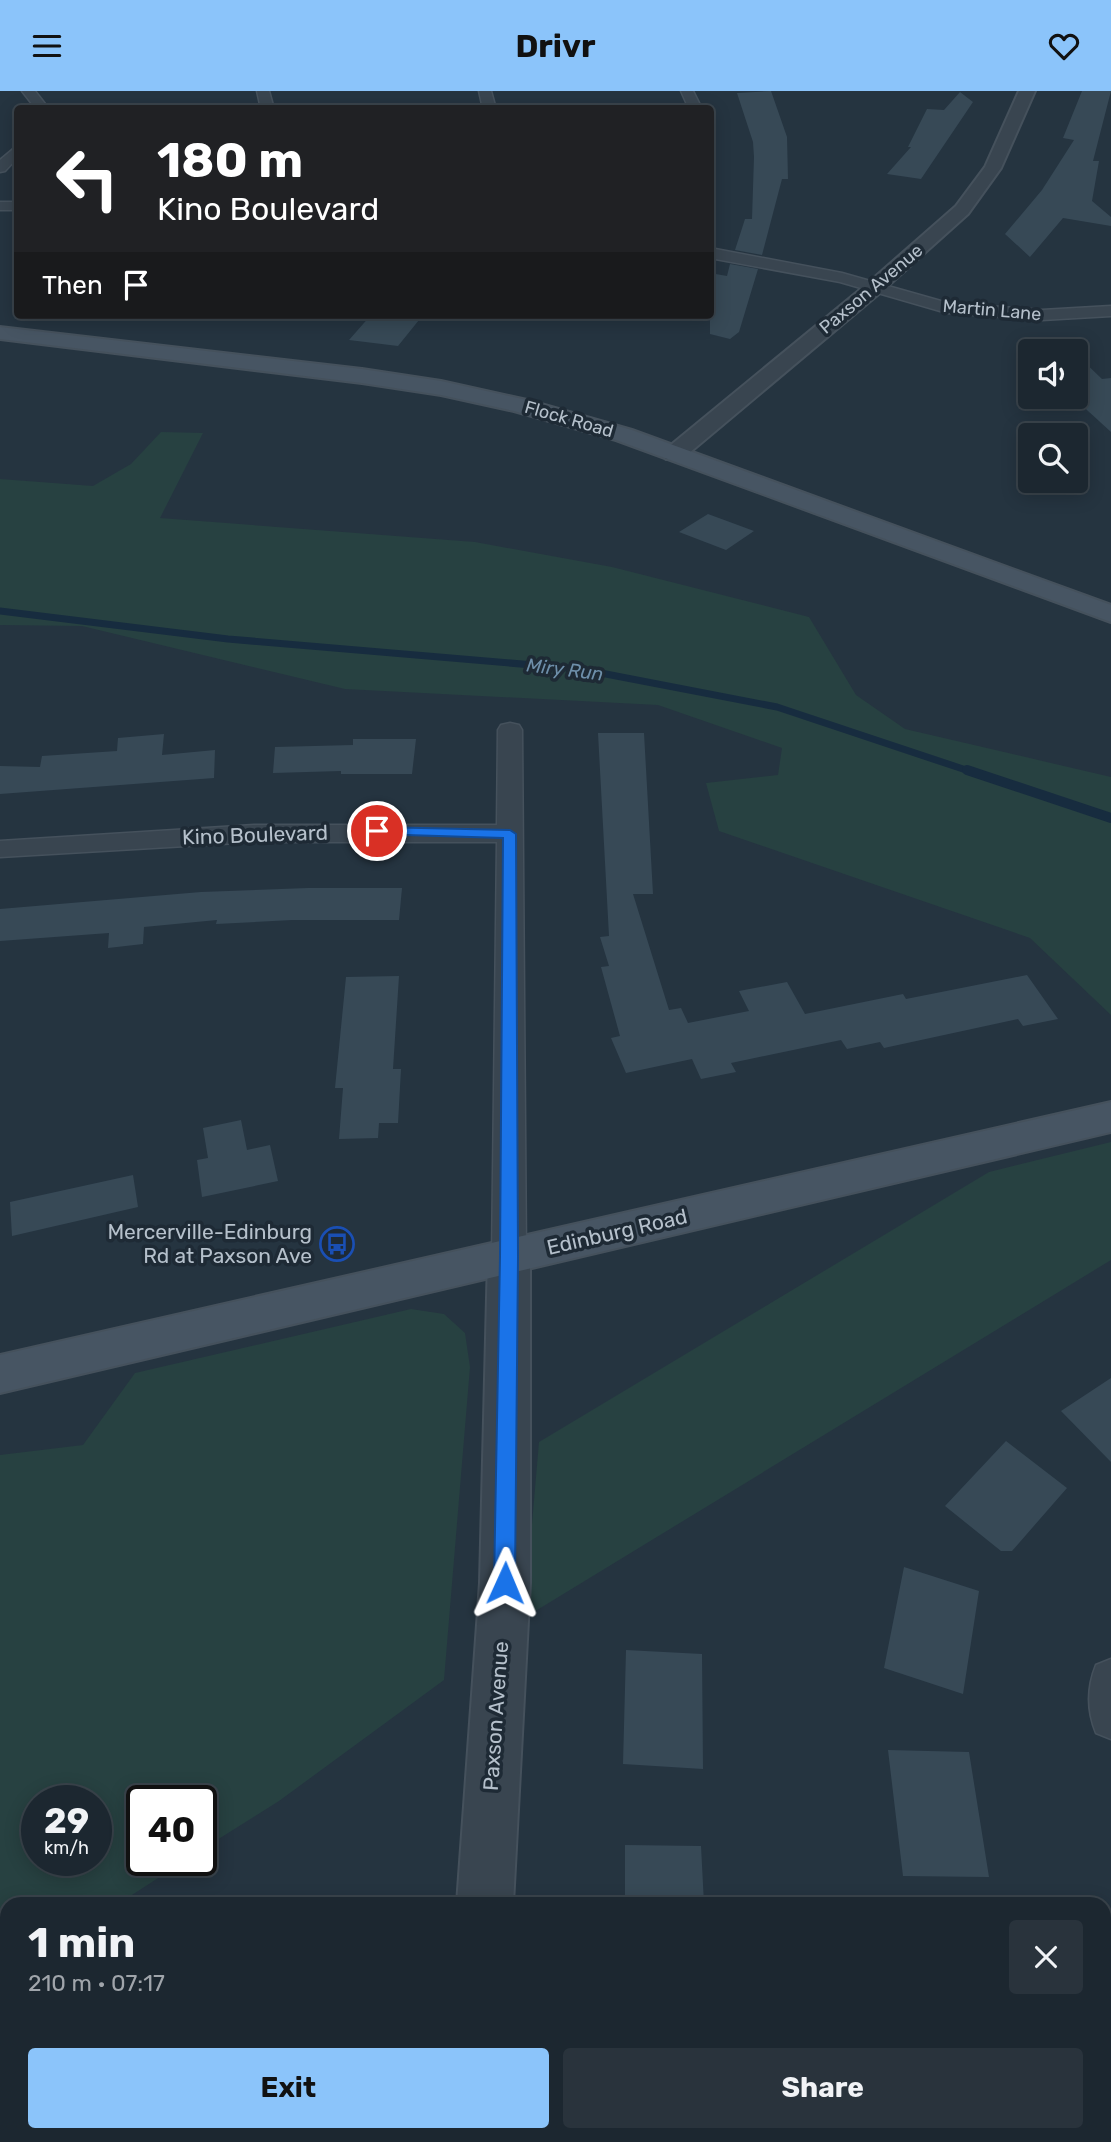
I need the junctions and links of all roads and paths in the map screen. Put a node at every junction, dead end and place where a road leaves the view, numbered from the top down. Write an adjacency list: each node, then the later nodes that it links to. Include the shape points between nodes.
1 (28, 91): 3 (street)
2 (1027, 91): 7 (street, Paxson Avenue, via 980,189)
3 (41, 105)
4 (14, 153): 5 (street)
5 (0, 168)
6 (714, 254): 7 (street, Martin Lane)
7 (874, 288): 9 (street, Martin Lane, via 978,312); 12 (street, Paxson Avenue)
8 (1111, 311): 9 (street, Martin Lane)
9 (1086, 314): 10 (street)
10 (1103, 328)
11 (0, 333): 12 (main road, Flock Road, via 423,385 566,417)
12 (674, 454): 13 (main road, Flock Road)
13 (1111, 614)
14 (510, 730): 15 (street, Paxson Avenue)
15 (510, 834): 16 (street, Kino Boulevard, via 295,831); 18 (street, Paxson Avenue)
16 (0, 849)
17 (1111, 1117): 18 (main road, Edinburg Road)
18 (509, 1257): 19 (main road, Edinburg Road); 22 (street, Paxson Avenue, via 505,1583)
19 (0, 1374)
20 (1111, 1681): 21 (street)
21 (1111, 1718)
22 (485, 1897)

